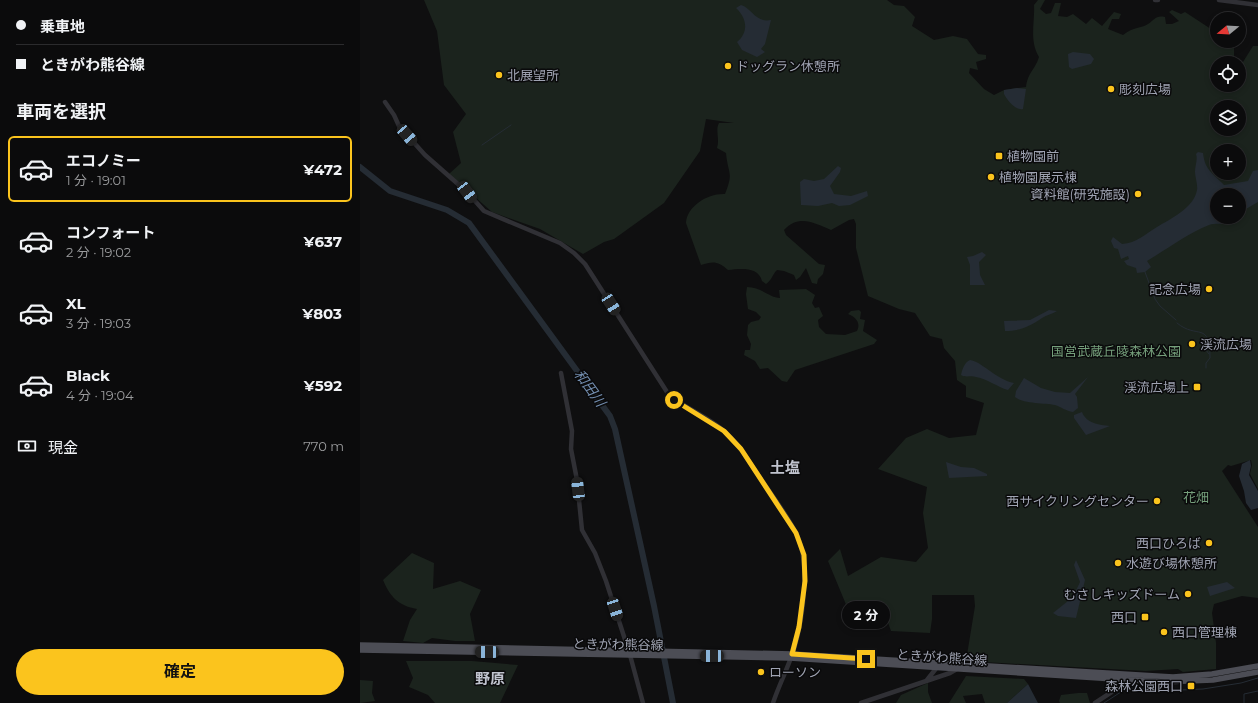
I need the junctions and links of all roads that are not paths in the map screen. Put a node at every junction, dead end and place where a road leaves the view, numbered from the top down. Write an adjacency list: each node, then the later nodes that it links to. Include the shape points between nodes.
1 (1155, 0): 2 (street)
2 (1158, 0)
3 (1219, 0): 4 (street)
4 (1258, 5)
5 (385, 102): 10 (street, via 399,126 425,155 484,210 550,238 574,253 592,273 667,392 674,400 724,431 741,449 796,533 804,555 805,581 799,627)
6 (561, 373): 9 (street, via 572,431 571,449 578,480 582,530 601,568)
7 (360, 645): 9 (main road, ときがわ熊谷線)
8 (360, 650): 9 (main road, ときがわ熊谷線)
9 (630, 653): 10 (main road, ときがわ熊谷線); 20 (street)
10 (791, 656): 11 (main road, ときがわ熊谷線); 12 (main road, ときがわ熊谷線); 21 (street)
11 (943, 663): 14 (street); 18 (main road, ときがわ熊谷線)
12 (926, 666): 14 (main road, ときがわ熊谷線); 17 (street)
13 (1258, 666): 18 (main road, ときがわ熊谷線, via 1198,676)
14 (936, 667): 15 (main road, ときがわ熊谷線); 17 (street)
15 (957, 669): 18 (main road, ときがわ熊谷線); 19 (street)
16 (1258, 672): 18 (main road, ときがわ熊谷線, via 1200,682 1174,683)
17 (931, 675): 19 (street)
18 (1126, 677): 23 (street, via 1122,686)
19 (926, 681): 22 (street)
20 (643, 703)
21 (773, 703)
22 (861, 703)
23 (1095, 703)

